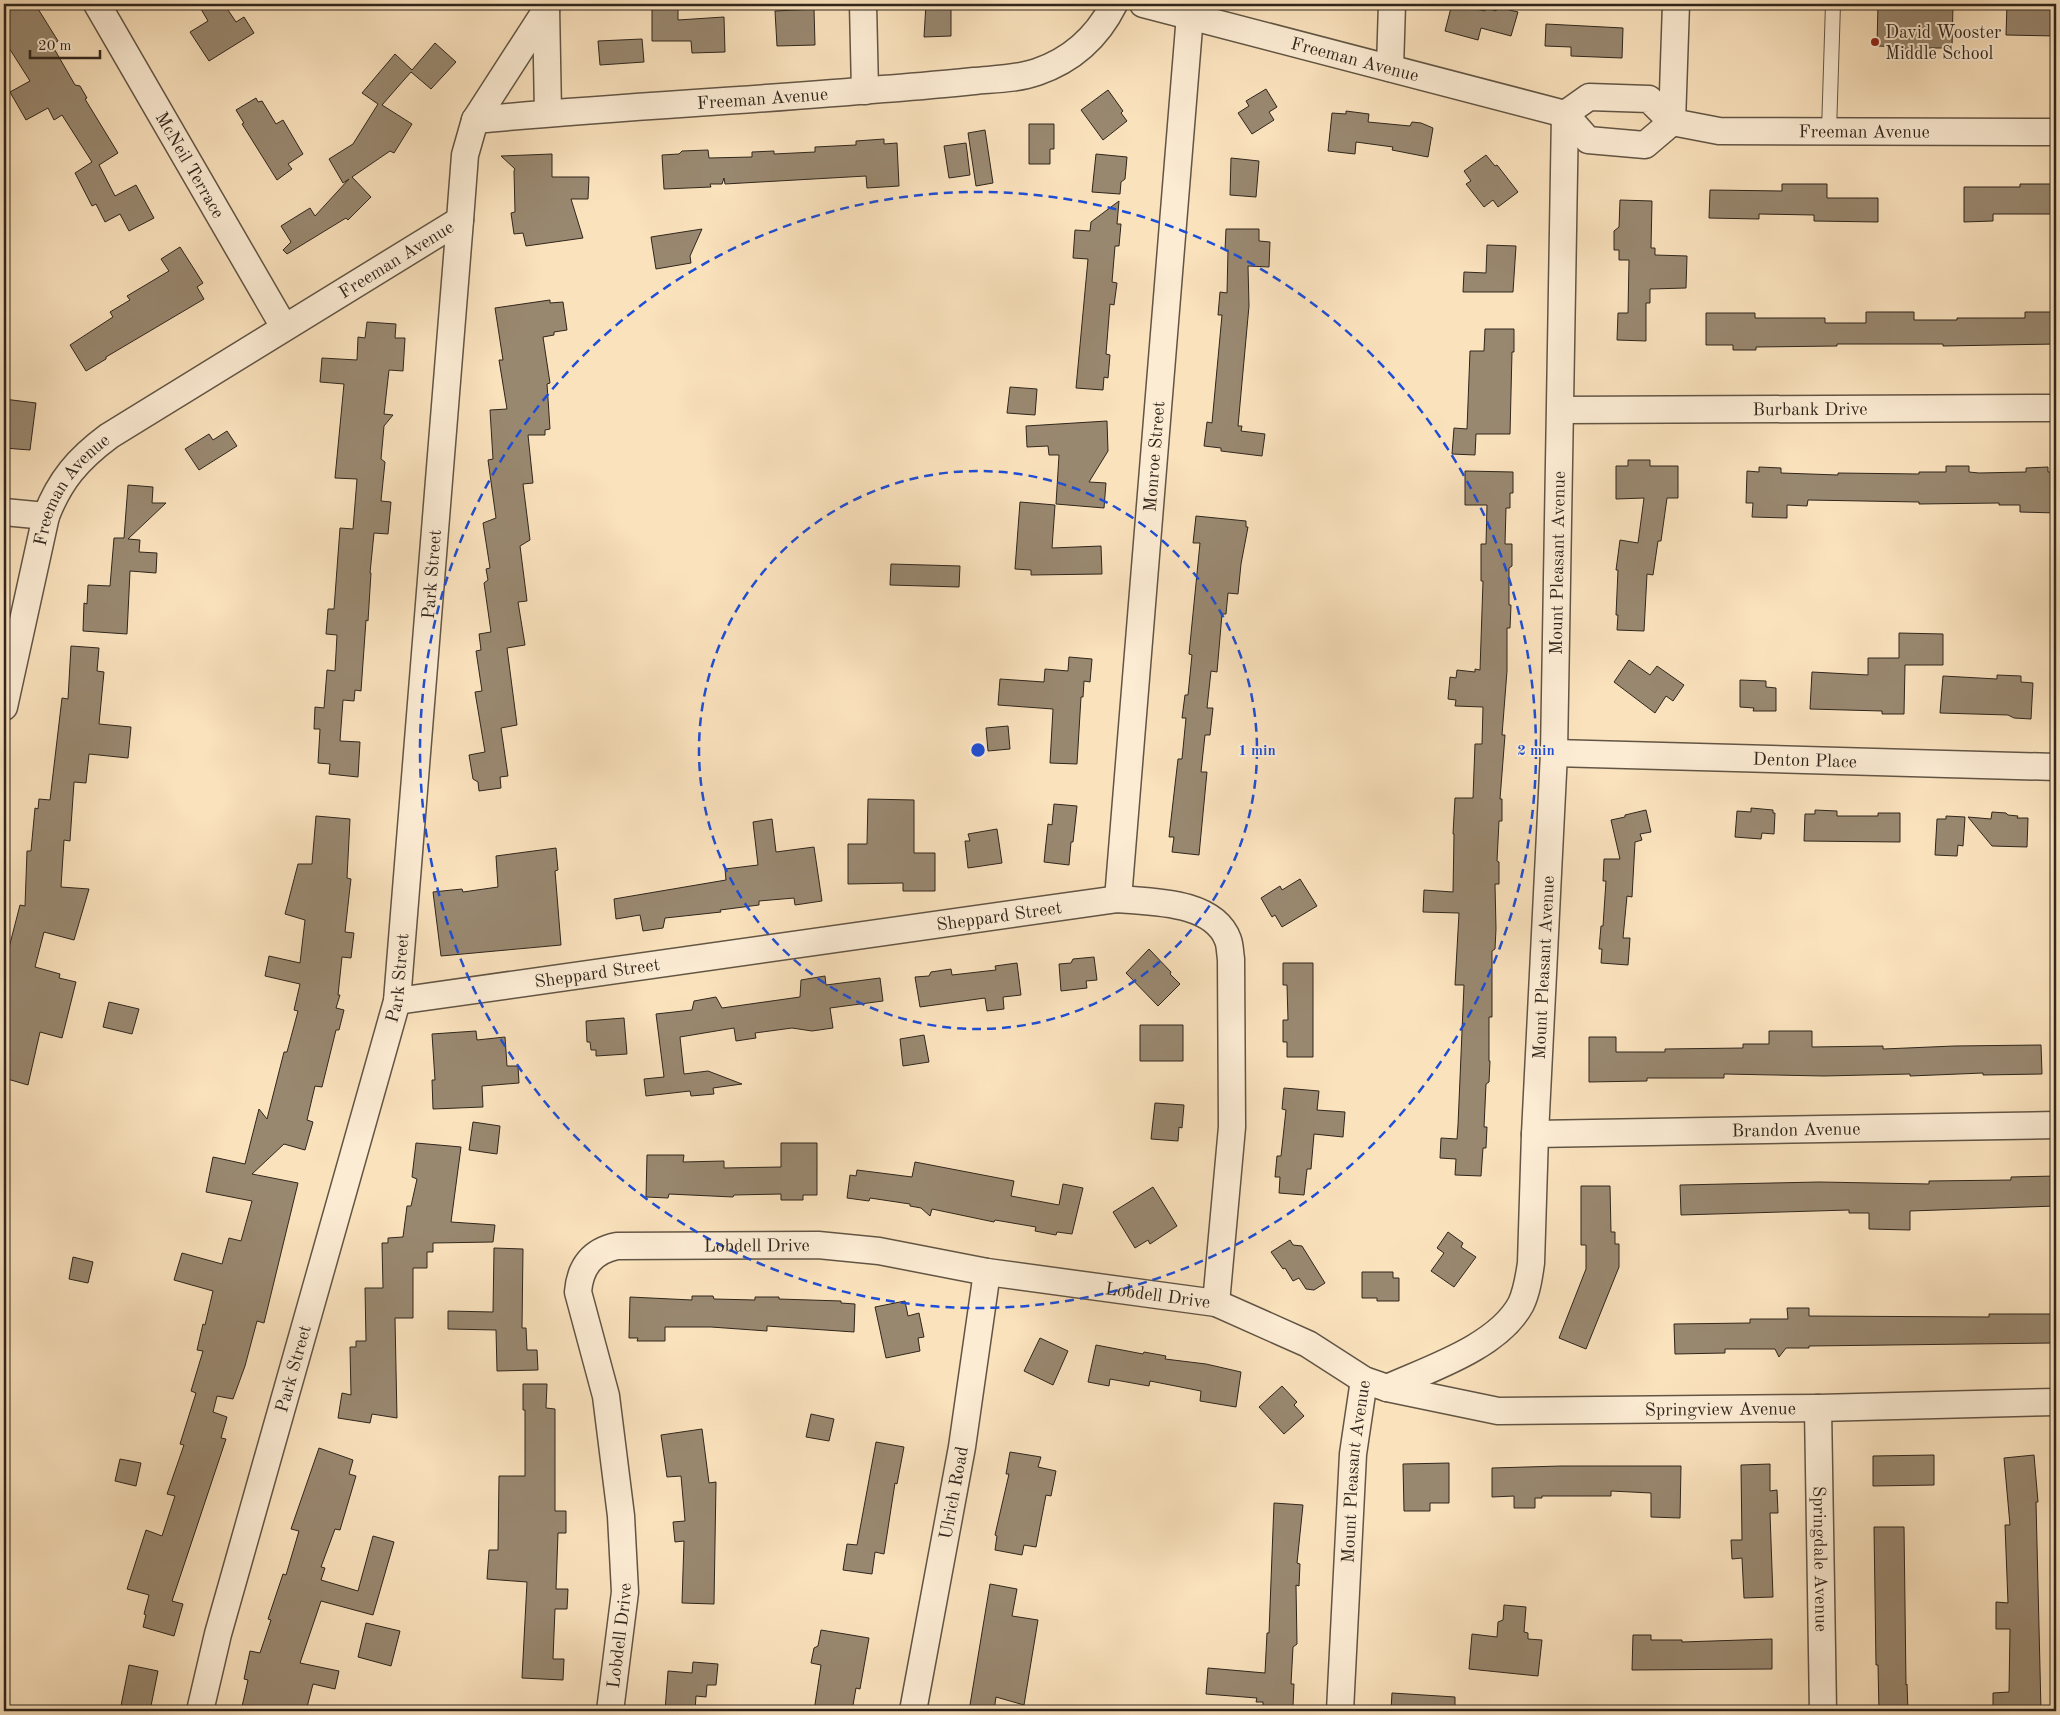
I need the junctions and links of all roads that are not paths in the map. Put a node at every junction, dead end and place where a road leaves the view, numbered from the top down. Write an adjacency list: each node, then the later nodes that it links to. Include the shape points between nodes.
1 (98, 4): 19 (street, McNeil Terrace)
2 (863, 4): 11 (street)
3 (1114, 4): 11 (street, Freeman Avenue, via 1096,34 1079,50 1036,72 1006,78)
4 (1143, 4): 9 (street, Freeman Avenue)
5 (1392, 4): 10 (street)
6 (1676, 4): 15 (street)
7 (1833, 4): 16 (lane)
8 (546, 7): 12 (street); 14 (street)
9 (1190, 15): 10 (street, Freeman Avenue); 27 (street, Monroe Street)
10 (1390, 68): 13 (street, Freeman Avenue)
11 (865, 91): 12 (street, Freeman Avenue)
12 (548, 113): 14 (street, Freeman Avenue)
13 (1565, 114): 15 (street, via 1589,97 1649,99); 15 (street, via 1588,140 1645,145); 21 (street, Mount Pleasant Avenue)
14 (475, 120): 18 (street, Freeman Avenue, via 465,155)
15 (1672, 122): 16 (street, Freeman Avenue, via 1719,131)
16 (1830, 131): 17 (street, Freeman Avenue)
17 (2056, 132)
18 (460, 220): 19 (street, Freeman Avenue); 28 (street, Park Street)
19 (284, 327): 23 (street, Freeman Avenue, via 92,448 68,472)
20 (2056, 408): 21 (street, Burbank Drive)
21 (1562, 410): 25 (street, Mount Pleasant Avenue)
22 (4, 512): 23 (street)
23 (46, 516): 24 (street, Freeman Avenue)
24 (4, 708)
25 (1554, 753): 26 (street, Denton Place); 30 (street, Mount Pleasant Avenue)
26 (2056, 767)
27 (1118, 899): 28 (street, Sheppard Street); 32 (street, Sheppard Street, via 1185,906 1204,914 1228,939 1231,959 1232,1126)
28 (397, 1001): 36 (street, Park Street, via 221,1625)
29 (2056, 1125): 30 (street, Brandon Avenue)
30 (1535, 1134): 33 (street, Mount Pleasant Avenue, via 1531,1263 1521,1304 1509,1320 1488,1338 1463,1353)
31 (987, 1272): 32 (street, Lobdell Drive); 37 (street, Lobdell Drive, via 879,1251 818,1246 617,1246 606,1248 590,1259 583,1268 578,1292 606,1396 621,1516 625,1592); 38 (street, Ulrich Road, via 962,1447)
32 (1216, 1303): 33 (street, Lobdell Drive, via 1308,1344)
33 (1375, 1384): 35 (street, Springview Avenue, via 1498,1411); 39 (street, Mount Pleasant Avenue, via 1353,1454)
34 (2056, 1402): 35 (street, Springview Avenue)
35 (1818, 1408): 40 (street, Springdale Avenue)
36 (200, 1711)
37 (610, 1711)
38 (913, 1711)
39 (1340, 1711)
40 (1823, 1711)

